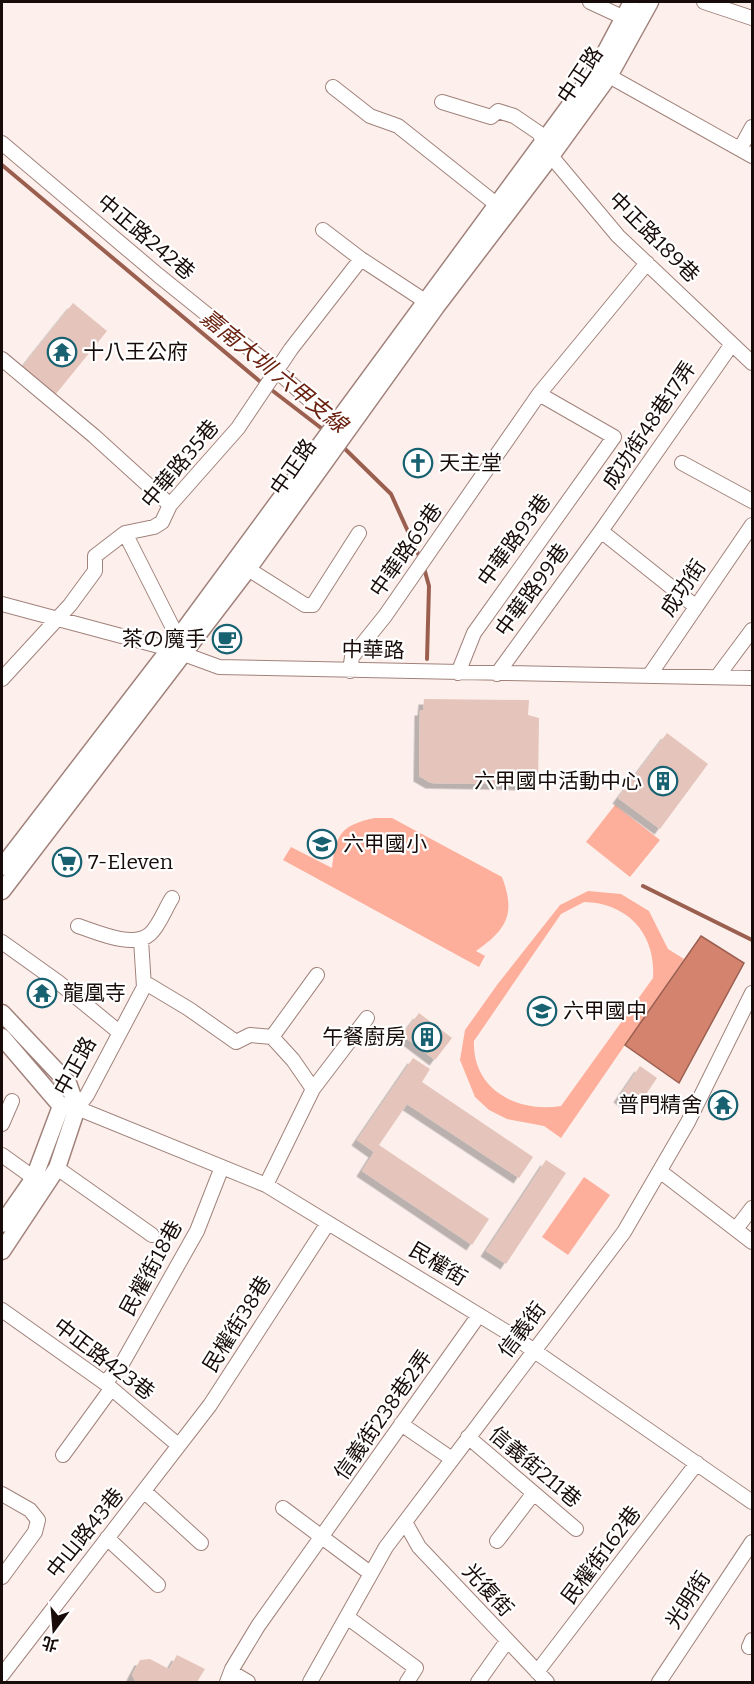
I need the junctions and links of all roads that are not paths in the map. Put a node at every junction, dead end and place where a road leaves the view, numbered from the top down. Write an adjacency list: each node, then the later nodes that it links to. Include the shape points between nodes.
1 (590, 2): 6 (street)
2 (632, 2): 6 (main road, 中正路)
3 (650, 2): 6 (main road, 中正路)
4 (704, 2): 5 (street)
5 (753, 18)
6 (631, 21): 7 (main road, 中正路); 12 (main road, 中正路)
7 (609, 76): 12 (main road, 中正路); 13 (street)
8 (333, 87): 15 (street, via 370,116 399,126)
9 (442, 102): 12 (street, 中正路189巷, via 491,117 498,111 514,116 539,133)
10 (753, 127): 13 (street)
11 (2, 143): 23 (street, 中正路242巷)
12 (547, 149): 15 (main road, 中正路); 18 (street, 中正路189巷, via 618,236); 25 (main road, 中正路, via 436,307)
13 (740, 149): 14 (street)
14 (753, 156)
15 (496, 204): 19 (main road, 中正路)
16 (323, 230): 17 (street)
17 (361, 259): 19 (street); 23 (street, 中華路35巷)
18 (647, 263): 20 (street, 中正路189巷); 24 (street, 中華路69巷)
19 (425, 301): 25 (main road, 中正路)
20 (732, 344): 22 (street, 中正路189巷); 30 (street, 成功街48巷17弄)
21 (2, 359): 28 (street)
22 (753, 363)
23 (277, 371): 25 (street, 中正路242巷); 28 (street, 中華路35巷, via 238,428)
24 (539, 394): 39 (street, 中華路69巷, via 385,616 352,657); 40 (street, 中華路93巷, via 615,438 474,633)
25 (340, 428): 33 (main road, 中正路); 38 (main road, 中正路)
26 (682, 463): 27 (street)
27 (753, 501)
28 (170, 505): 31 (street, 中華路35巷, via 162,522 154,527)
29 (753, 525): 35 (street, 成功街)
30 (602, 531): 35 (street); 41 (street, 中華路99巷)
31 (125, 533): 36 (street, 中華路35巷, via 95,556 95,571); 38 (street)
32 (359, 533): 33 (street, via 313,604 305,605)
33 (248, 569): 38 (main road, 中正路)
34 (2, 604): 36 (street, 中華路)
35 (695, 606): 42 (street, 成功街)
36 (58, 616): 38 (street, 中華路); 44 (street)
37 (753, 630): 43 (street)
38 (177, 647): 39 (street, 中華路, via 219,667); 46 (main road, 中正路); 47 (main road, 中正路)
39 (350, 671): 40 (street, 中華路)
40 (458, 673): 41 (street, 中華路)
41 (497, 674): 42 (street, 中華路)
42 (649, 676): 43 (street, 中華路)
43 (717, 677): 45 (street, 中華路)
44 (2, 678)
45 (753, 678)
46 (2, 867)
47 (2, 891)
48 (172, 898): 50 (street, via 151,933)
49 (78, 926): 50 (street)
50 (141, 940): 53 (street)
51 (2, 942): 57 (street, 中正路)
52 (316, 975): 59 (street)
53 (144, 987): 57 (street); 59 (street, via 149,986 189,1009 236,1042 250,1035)
54 (753, 993): 67 (street, 信義街)
55 (2, 1013): 62 (main road, via 68,1083)
56 (367, 1018): 60 (street)
57 (118, 1032): 62 (street, 中正路, via 87,1095)
58 (2, 1037): 62 (main road, 民權街)
59 (272, 1037): 60 (street)
60 (313, 1089): 69 (street)
61 (12, 1101): 63 (street)
62 (69, 1107): 65 (street, 民權街); 66 (main road, 中正路); 68 (main road, 中正路)
63 (2, 1124)
64 (2, 1155): 68 (street)
65 (222, 1167): 69 (street, 民權街); 80 (street, 民權街18巷, via 197,1231)
66 (57, 1168): 74 (street); 76 (main road, 中正路)
67 (661, 1172): 73 (street); 79 (street, 信義街, via 624,1232)
68 (34, 1178): 72 (main road, 中正路)
69 (266, 1185): 71 (street, 民權街)
70 (753, 1208): 73 (street)
71 (328, 1222): 78 (street, 民權街); 83 (street, 民權街38巷, via 210,1405)
72 (2, 1224)
73 (736, 1229): 75 (street)
74 (152, 1235)
75 (753, 1242)
76 (2, 1251)
77 (2, 1310): 80 (street, 中正路423巷)
78 (479, 1315): 79 (street, 民權街); 81 (street, 信義街238巷2弄)
79 (533, 1350): 82 (street, 信義街); 86 (street, 民權街)
80 (108, 1386): 83 (street, 中正路423巷); 84 (street, 民權街18巷)
81 (400, 1424): 85 (street); 95 (street, 信義街238巷2弄)
82 (468, 1437): 85 (street, 信義街); 89 (street, 信義街211巷)
83 (178, 1445): 87 (street, 中山路43巷)
84 (63, 1455)
85 (452, 1459): 92 (street, 信義街)
86 (697, 1463): 90 (street, 民權街); 106 (street, 民權街162巷)
87 (145, 1492): 94 (street, 中山路43巷); 98 (street)
88 (2, 1494): 100 (street, via 30,1510 38,1520 35,1532)
89 (533, 1494): 93 (street, 信義街211巷); 96 (street)
90 (753, 1502)
91 (283, 1508): 95 (street)
92 (405, 1522): 99 (street, 信義街); 103 (street, 光復街, via 419,1547)
93 (576, 1529)
94 (107, 1538): 101 (street); 104 (street, 中山路43巷)
95 (322, 1539): 99 (street); 105 (street, 信義街238巷2弄, via 258,1626)
96 (496, 1541)
97 (753, 1542): 111 (street, 光明街)
98 (201, 1543)
99 (370, 1573): 102 (street, 信義街)
100 (2, 1577)
101 (158, 1585)
102 (347, 1617): 108 (street, 信義街); 109 (street, via 416,1668)
103 (507, 1641): 106 (street, 光復街); 110 (street)
104 (3, 1669)
105 (229, 1677): 107 (street)
106 (542, 1677)
107 (248, 1683)
108 (310, 1683)
109 (407, 1683)
110 (478, 1683)
111 (659, 1683)

